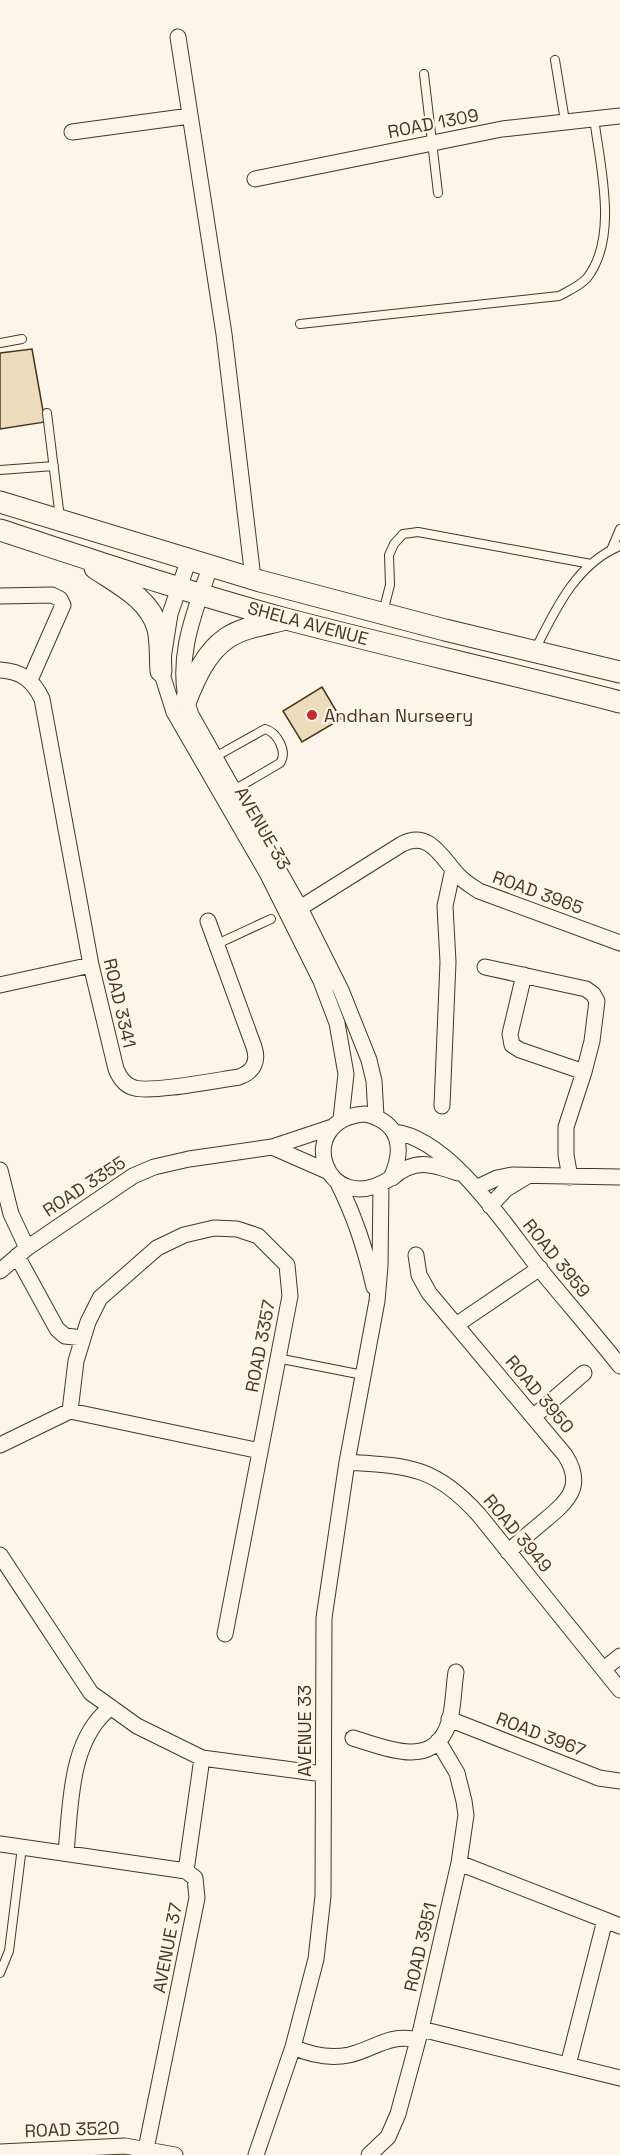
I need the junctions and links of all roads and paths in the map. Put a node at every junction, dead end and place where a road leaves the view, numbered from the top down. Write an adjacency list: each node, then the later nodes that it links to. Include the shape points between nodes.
1 (178, 37): 4 (street)
2 (555, 60): 7 (lane)
3 (424, 74): 9 (lane)
4 (190, 116): 8 (street); 28 (street, via 224,334)
5 (620, 116): 6 (street, ROAD 1309)
6 (594, 118): 7 (street, ROAD 1309); 12 (lane, via 606,221 604,239 586,278 573,289 560,296)
7 (565, 121): 9 (street, ROAD 1309)
8 (72, 132)
9 (433, 142): 10 (street, ROAD 1309); 11 (lane)
10 (255, 179)
11 (438, 194)
12 (300, 324)
13 (22, 339): 14 (lane)
14 (0, 343)
15 (47, 413): 16 (lane)
16 (54, 466): 17 (lane); 19 (lane)
17 (0, 470)
18 (0, 502): 19 (main road, SHELA AVENUE)
19 (61, 520): 25 (main road, SHELA AVENUE)
20 (620, 529): 23 (lane)
21 (0, 530): 24 (main road, SHELA AVENUE)
22 (620, 546): 23 (lane)
23 (610, 550): 26 (lane)
24 (72, 553): 29 (main road, SHELA AVENUE); 36 (main road, via 136,595 149,609 158,627)
25 (189, 559): 27 (main road, SHELA AVENUE); 29 (street, AVENUE 33)
26 (591, 564): 32 (lane, via 418,532 403,534 389,555 390,585); 34 (lane, via 559,602)
27 (211, 565): 28 (main road, SHELA AVENUE); 30 (street, AVENUE 33)
28 (253, 578): 32 (main road, SHELA AVENUE)
29 (178, 588): 30 (main road, SHELA AVENUE); 36 (street, AVENUE 33)
30 (200, 595): 33 (main road, SHELA AVENUE); 39 (street, AVENUE 33, via 184,654)
31 (0, 596): 38 (street, via 52,595 63,605)
32 (382, 613): 34 (main road, SHELA AVENUE)
33 (286, 619): 39 (main road, via 228,638 203,665); 40 (main road, SHELA AVENUE)
34 (535, 651): 37 (main road, SHELA AVENUE)
35 (0, 670): 38 (street)
36 (161, 671): 56 (street, AVENUE 33, via 174,712 267,873 321,981 337,1023 346,1074)
37 (620, 672)
38 (30, 680): 49 (street, ROAD 3341, via 42,699)
39 (186, 700): 41 (street, AVENUE 33)
40 (620, 702)
41 (215, 757): 42 (street, AVENUE 33); 42 (lane, via 265,729 273,732 284,751 280,763)
42 (234, 790): 44 (street, AVENUE 33)
43 (453, 869): 44 (street, ROAD 3965, via 430,843 409,840); 47 (street, ROAD 3965, via 479,891); 54 (street, via 445,906 448,962)
44 (300, 908): 55 (street, AVENUE 33, via 341,990 369,1060)
45 (271, 919): 48 (lane)
46 (208, 921): 48 (street, ROAD 3341)
47 (620, 943)
48 (217, 944): 49 (street, ROAD 3341, via 256,1054 254,1066 239,1077 147,1089 129,1086 116,1069)
49 (91, 965): 52 (street)
50 (485, 967): 51 (street)
51 (524, 975): 53 (street, via 510,1034 512,1045); 53 (street, via 593,994 597,1001)
52 (0, 985)
53 (584, 1072): 62 (street, via 566,1127)
54 (442, 1106)
55 (376, 1116): 56 (street, via 352,1114); 57 (street)
56 (337, 1123): 58 (street, ROAD 3355); 61 (street, via 326,1137 323,1149 324,1161)
57 (394, 1132): 59 (street, ROAD 3959, via 421,1140); 65 (street, via 399,1155)
58 (272, 1147): 61 (street); 68 (street, ROAD 3355, via 189,1159 132,1176)
59 (464, 1175): 65 (street, via 423,1164 400,1170); 66 (street, ROAD 3959)
60 (529, 1176): 62 (street); 66 (street, via 504,1176); 67 (street, via 506,1189)
61 (333, 1177): 65 (street, via 347,1188 358,1190); 72 (street, AVENUE 33, via 365,1245)
62 (570, 1177): 63 (street)
63 (620, 1177)
64 (1, 1180): 68 (street)
65 (386, 1181): 72 (street, AVENUE 33)
66 (476, 1188): 67 (street, ROAD 3959)
67 (490, 1206): 70 (street, ROAD 3959)
68 (22, 1252): 71 (street, ROAD 3355); 74 (street, via 57,1329 65,1336)
69 (416, 1255): 73 (street, ROAD 3950, via 424,1284)
70 (540, 1268): 73 (street); 76 (street, ROAD 3959)
71 (0, 1271)
72 (377, 1301): 78 (street, AVENUE 33)
73 (456, 1324): 80 (street, ROAD 3950)
74 (83, 1338): 75 (street, ROAD 3357, via 100,1298 156,1248 213,1228 237,1229 258,1236 287,1265 290,1296); 79 (street, ROAD 3357)
75 (277, 1358): 78 (lane); 82 (street, ROAD 3357)
76 (620, 1366)
77 (584, 1373): 80 (street)
78 (363, 1375): 83 (street, AVENUE 33)
79 (70, 1411): 81 (street); 82 (street)
80 (533, 1417): 84 (street, ROAD 3950, via 571,1464 574,1484 566,1503)
81 (0, 1445)
82 (260, 1450): 86 (street, ROAD 3357)
83 (347, 1462): 84 (street, ROAD 3949, via 412,1468 434,1478 467,1502); 96 (street, AVENUE 33, via 324,1618)
84 (508, 1551): 88 (street, ROAD 3949)
85 (0, 1555): 91 (street, via 91,1693)
86 (225, 1634)
87 (620, 1656): 88 (street)
88 (604, 1669): 90 (street, ROAD 3949)
89 (456, 1672): 92 (street)
90 (620, 1690)
91 (111, 1707): 95 (street, via 137,1726); 100 (street, via 101,1715 82,1746)
92 (449, 1719): 94 (street); 97 (street, ROAD 3967, via 599,1778)
93 (353, 1738): 94 (street, via 405,1753 417,1752)
94 (438, 1741): 101 (street, ROAD 3951, via 457,1773 464,1801 466,1815)
95 (202, 1758): 96 (street); 102 (street)
96 (323, 1774): 107 (street, AVENUE 33, via 323,1896 316,1959)
97 (620, 1781)
98 (0, 1844): 99 (street)
99 (21, 1847): 100 (street); 105 (lane, via 9,1951)
100 (66, 1852): 102 (street)
101 (459, 1863): 103 (street); 106 (street, ROAD 3951)
102 (186, 1871): 110 (street, AVENUE 37, via 195,1878 196,1898)
103 (605, 1920): 104 (street); 108 (street)
104 (620, 1926)
105 (0, 1973)
106 (419, 2035): 107 (street, via 391,2039 336,2057); 108 (street); 114 (street, ROAD 3951, via 394,2126)
107 (293, 2048): 113 (street, AVENUE 33)
108 (568, 2065): 109 (street)
109 (620, 2078)
110 (146, 2149): 111 (street, ROAD 3520, via 125,2146); 112 (street, ROAD 3520)
111 (0, 2152)
112 (175, 2155)
113 (256, 2155)
114 (369, 2155)

